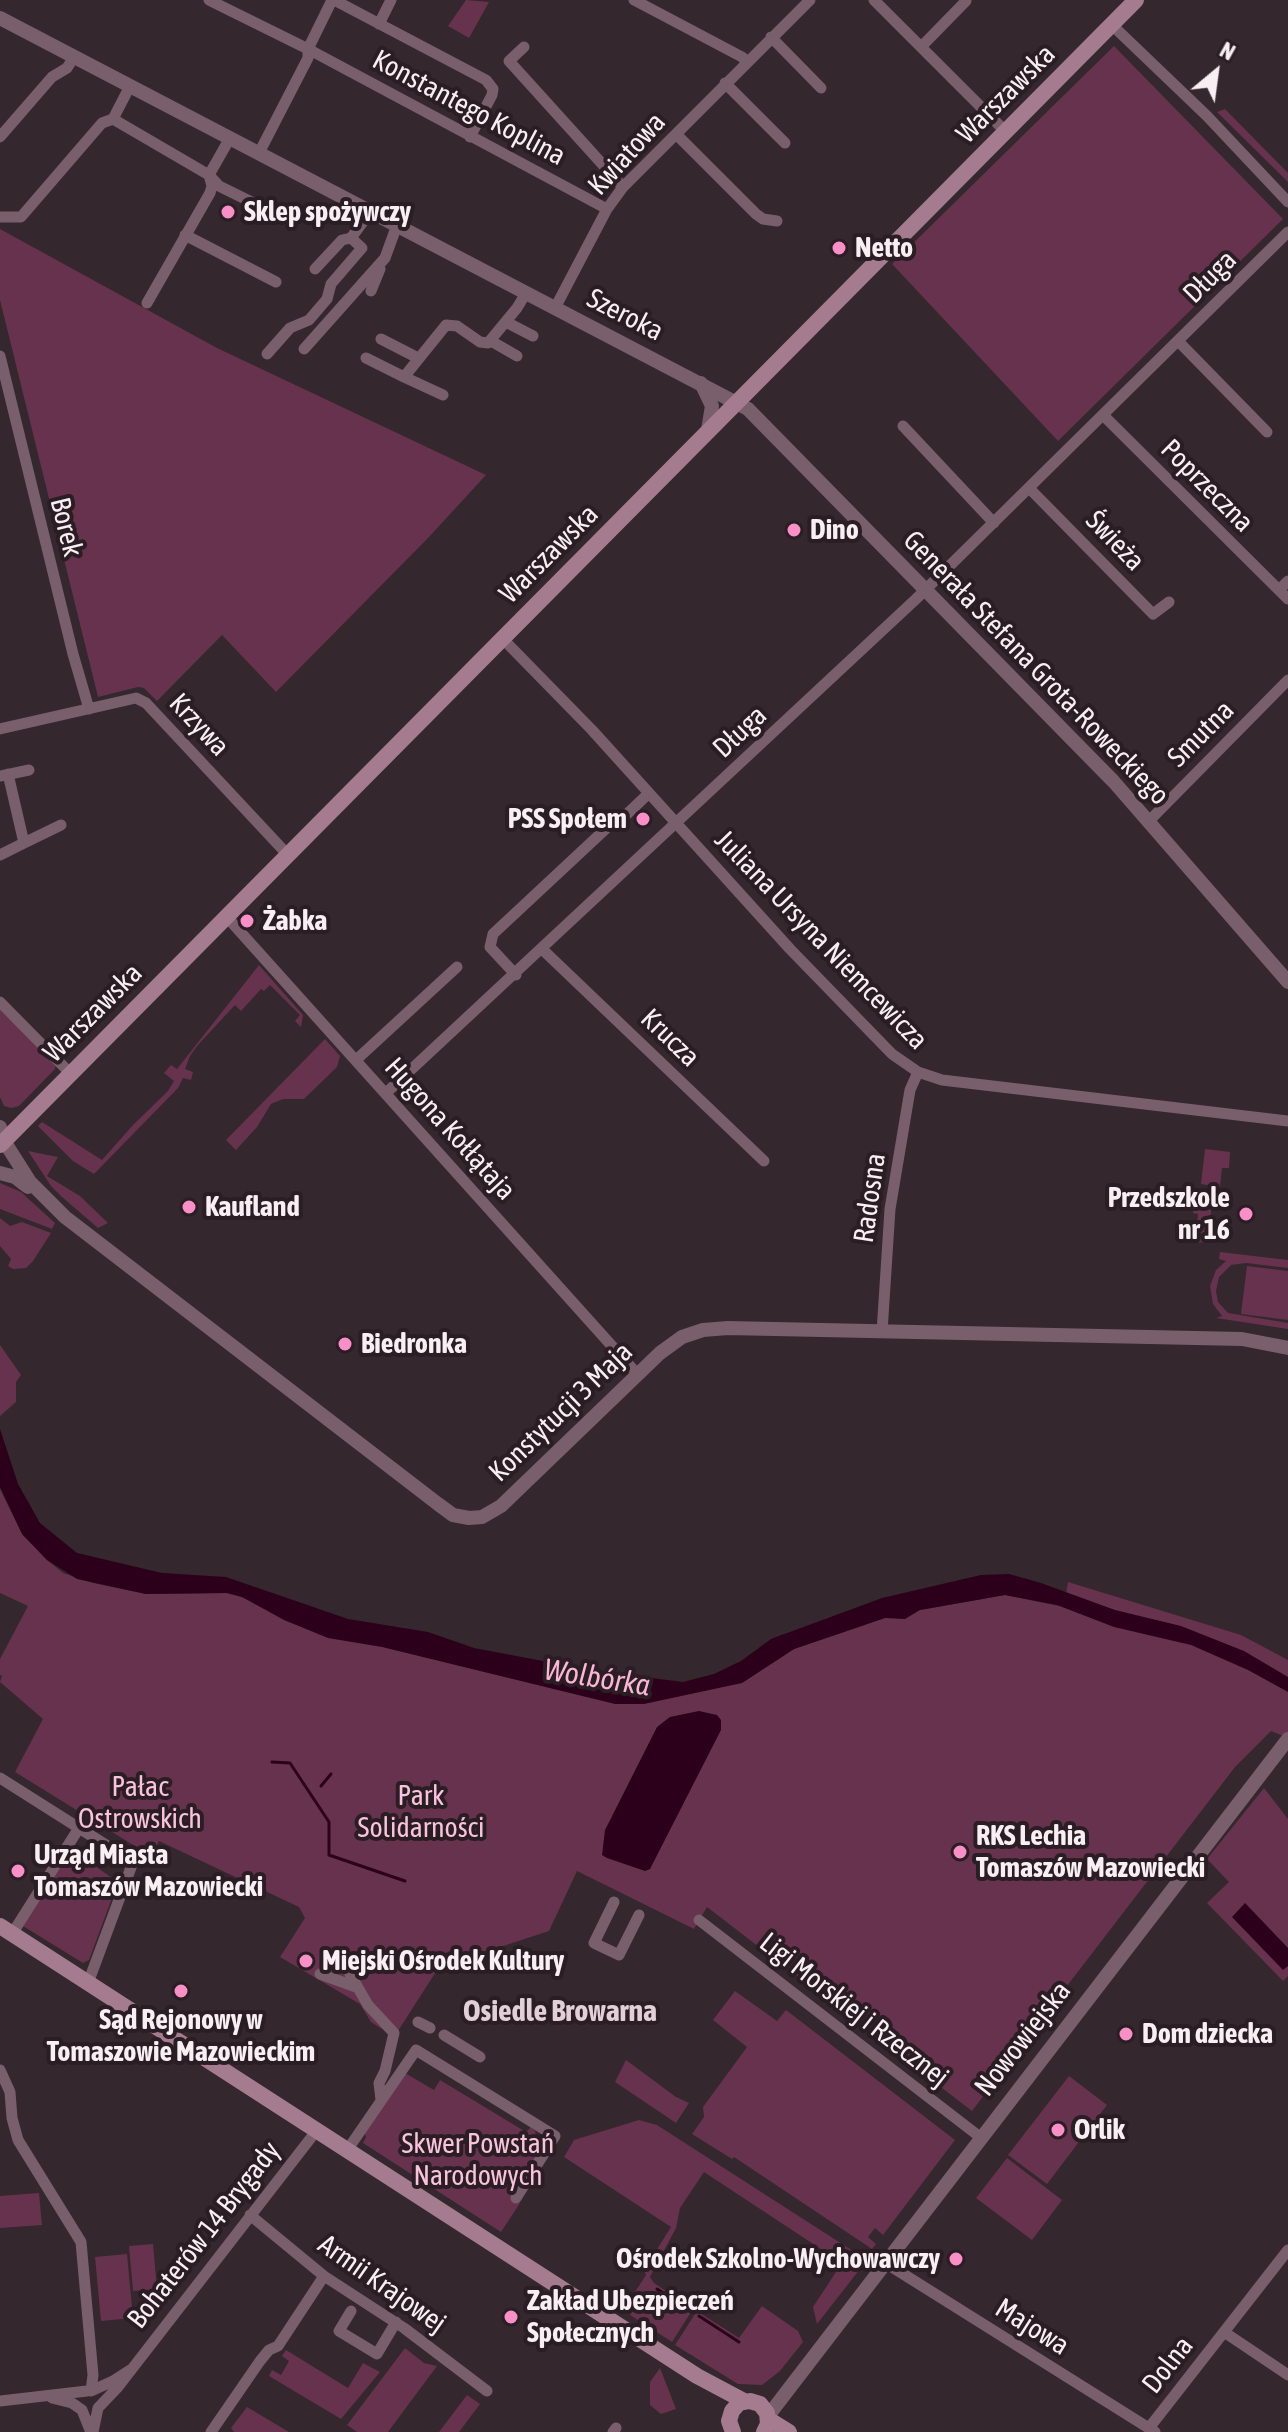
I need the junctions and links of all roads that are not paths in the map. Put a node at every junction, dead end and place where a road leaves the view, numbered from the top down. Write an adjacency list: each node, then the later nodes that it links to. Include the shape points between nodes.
1 (209, 0): 15 (street, Konstantego Koplina)
2 (333, 0): 10 (street); 15 (street)
3 (391, 0): 10 (street)
4 (634, 0): 17 (street)
5 (874, 0): 14 (street)
6 (1136, 0): 11 (main road, Warszawska)
7 (806, 1): 12 (street, Kwiatowa)
8 (966, 1): 14 (street)
9 (0, 18): 16 (street, Szeroka)
10 (379, 24): 25 (street, via 490,84 492,95)
11 (1112, 25): 22 (main road, Warszawska); 31 (street)
12 (771, 37): 17 (street, Kwiatowa); 20 (street)
13 (524, 47): 30 (street, via 509,61)
14 (921, 47): 22 (street)
15 (308, 49): 25 (street, Konstantego Koplina); 28 (street)
16 (74, 57): 19 (street, Szeroka); 24 (street)
17 (747, 62): 18 (street, Kwiatowa)
18 (725, 83): 23 (street, Kwiatowa); 27 (street)
19 (130, 86): 21 (street); 26 (street, Szeroka)
20 (821, 88)
21 (113, 119): 29 (street); 34 (street, via 102,123 21,217)
22 (1005, 131): 62 (main road, Warszawska)
23 (676, 134): 30 (street, Kwiatowa); 36 (street, via 756,214)
24 (0, 137)
25 (470, 137): 32 (street, Konstantego Koplina)
26 (230, 138): 28 (street, Szeroka); 29 (street)
27 (785, 143)
28 (259, 153): 33 (street, Szeroka)
29 (209, 175): 35 (street, via 219,186); 39 (street, via 210,193)
30 (623, 187): 32 (street, Kwiatowa)
31 (1288, 202)
32 (607, 209): 47 (street, Kwiatowa)
33 (371, 211): 37 (street, Szeroka); 40 (street)
34 (0, 217)
35 (290, 221)
36 (777, 221)
37 (397, 225): 41 (street); 45 (street, Szeroka)
38 (1288, 232): 52 (street, Długa)
39 (185, 235): 43 (street); 46 (street)
40 (351, 238): 42 (street, via 342,240); 54 (street, via 362,248 331,284 327,299)
41 (385, 258): 44 (street); 53 (street)
42 (315, 269)
43 (276, 282)
44 (371, 291)
45 (526, 293): 47 (street, Szeroka); 48 (street)
46 (147, 303)
47 (555, 308): 60 (street, Szeroka)
48 (506, 322): 49 (street); 51 (street)
49 (533, 336)
50 (381, 339): 58 (street)
51 (491, 341): 56 (street); 58 (street, via 484,344 457,326 446,325)
52 (1178, 341): 63 (street, Długa); 66 (street)
53 (304, 349)
54 (267, 354)
55 (0, 356): 74 (street, Borek)
56 (517, 356)
57 (366, 358): 59 (street)
58 (418, 358): 59 (street)
59 (404, 377): 61 (street)
60 (700, 383): 62 (street, Szeroka); 65 (street, via 712,406)
61 (443, 395)
62 (736, 401): 65 (main road, Warszawska); 69 (street, Generała Stefana Grota-Roweckiego)
63 (1103, 415): 67 (street, Długa); 70 (street, Poprzeczna)
64 (903, 426): 68 (street)
65 (708, 430): 72 (main road, Warszawska)
66 (1267, 432)
67 (1029, 488): 68 (street, Długa); 71 (street, Świeża, via 1153,614)
68 (994, 523): 69 (street, Długa)
69 (926, 590): 79 (street, Generała Stefana Grota-Roweckiego); 81 (street, Długa)
70 (1285, 590)
71 (1169, 602)
72 (502, 638): 78 (street, Juliana Ursyna Niemcewicza); 83 (main road, Warszawska)
73 (1288, 680): 79 (street, Smutna)
74 (89, 709): 75 (street, Krzywa); 83 (street, Krzywa, via 128,698 146,703)
75 (0, 729)
76 (29, 770): 77 (street)
77 (4, 775): 82 (street)
78 (648, 794): 81 (street, Juliana Ursyna Niemcewicza); 88 (street, via 493,934 490,947)
79 (1149, 821): 89 (street, Generała Stefana Grota-Roweckiego)
80 (61, 825): 82 (street)
81 (675, 825): 86 (street, Długa); 92 (street, Juliana Ursyna Niemcewicza, via 892,1054)
82 (24, 843): 84 (street)
83 (287, 854): 85 (main road, Warszawska)
84 (0, 855)
85 (226, 916): 91 (street, Hugona Kołłątaja); 93 (main road, Warszawska)
86 (543, 950): 88 (street, Długa); 97 (street, Krucza)
87 (457, 967): 91 (street)
88 (516, 975): 94 (street, Długa)
89 (1288, 982)
90 (0, 1002): 93 (street)
91 (356, 1060): 94 (street, Hugona Kołłątaja)
92 (918, 1072): 95 (street, Juliana Ursyna Niemcewicza, via 942,1080); 100 (street, Radosna, via 910,1090 890,1209)
93 (70, 1073): 96 (main road, Warszawska)
94 (386, 1093): 102 (street, Hugona Kołłątaja)
95 (1288, 1121)
96 (1, 1138): 99 (street, Konstytucji 3 Maja)
97 (764, 1161)
98 (0, 1173): 99 (street, via 15,1177)
99 (44, 1199): 102 (street, Konstytucji 3 Maja, via 453,1515 482,1517 501,1506)
100 (882, 1332): 101 (street, Konstytucji 3 Maja, via 1242,1339); 102 (street, Konstytucji 3 Maja, via 703,1330 671,1344)
101 (1288, 1348)
102 (638, 1375)
103 (1288, 1739): 121 (street, Nowowiejska)
104 (0, 1778): 105 (street)
105 (79, 1828): 109 (street); 112 (street, via 133,1862)
106 (614, 1902): 107 (street, via 594,1943 619,1955)
107 (639, 1915)
108 (699, 1920): 121 (street, Ligi Morskiej i Rzecznej)
109 (6, 1930): 112 (main road)
110 (349, 1964): 113 (street)
111 (320, 1974): 113 (street)
112 (88, 1983): 120 (main road)
113 (356, 1987): 119 (street, via 394,2033 379,2083)
114 (418, 2022): 115 (street)
115 (430, 2028)
116 (444, 2035): 117 (street)
117 (480, 2057)
118 (0, 2070): 135 (street, via 10,2092 18,2140 81,2242 93,2375)
119 (381, 2100): 122 (street); 123 (street, via 416,2050 555,2136)
120 (317, 2130): 122 (main road); 124 (street, Bohaterów 14 Brygady)
121 (980, 2137): 126 (street, Nowowiejska)
122 (348, 2149): 134 (main road)
123 (516, 2198)
124 (250, 2215): 127 (street, Armii Krajowej); 131 (street, Bohaterów 14 Brygady)
125 (1288, 2250): 130 (street, Dolna)
126 (884, 2262): 132 (street, Nowowiejska); 144 (street, Majowa)
127 (324, 2276): 129 (street, Armii Krajowej); 146 (street)
128 (351, 2311): 129 (street, via 339,2331 377,2354)
129 (396, 2322): 136 (street, Armii Krajowej)
130 (1224, 2332): 133 (street, Dolna); 144 (street, Dolna)
131 (130, 2370): 135 (street, Bohaterów 14 Brygady); 140 (street, Bohaterów 14 Brygady)
132 (799, 2372): 139 (street, Nowowiejska); 142 (street, Nowowiejska)
133 (1288, 2375)
134 (697, 2376): 139 (main road); 143 (main road, via 720,2401)
135 (89, 2391): 137 (street); 140 (street, via 99,2397); 141 (street, via 79,2397)
136 (487, 2391)
137 (39, 2397): 138 (street); 141 (street)
138 (0, 2401)
139 (750, 2402): 142 (main road, via 764,2408); 143 (main road, via 735,2406)
140 (98, 2408): 141 (street, via 92,2413); 145 (street, Bohaterów 14 Brygady)
141 (82, 2410): 145 (street, Bohaterów 14 Brygady)
142 (767, 2422): 147 (main road)
143 (732, 2427)
144 (1152, 2430)
145 (92, 2432)
146 (211, 2432)
147 (789, 2432)

